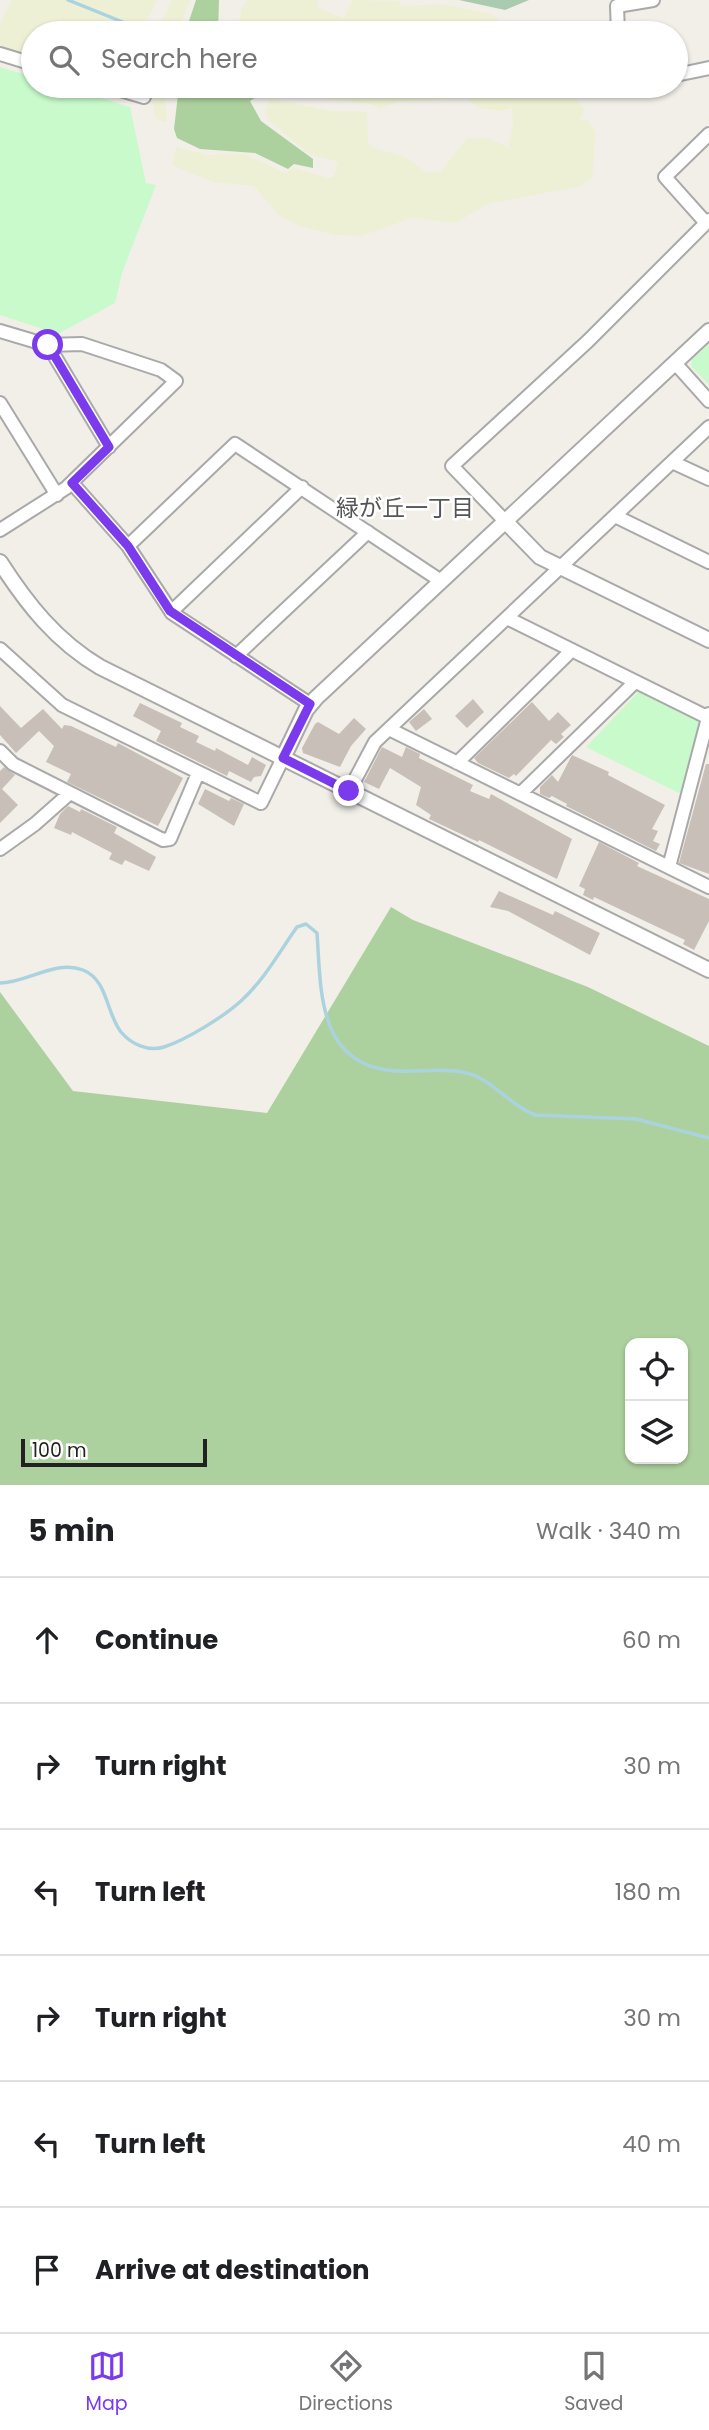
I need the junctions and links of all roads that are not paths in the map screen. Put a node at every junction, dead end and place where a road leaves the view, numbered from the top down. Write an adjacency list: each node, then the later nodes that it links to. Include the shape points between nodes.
1 (653, 0): 2 (street, via 617,6)
2 (618, 21)
3 (0, 54): 4 (street)
4 (21, 60)
5 (709, 68): 6 (street)
6 (688, 72)
7 (709, 134): 8 (street, via 664,177)
8 (707, 222): 23 (street, via 588,341 452,466)
9 (0, 331): 11 (street)
10 (709, 331): 12 (street)
11 (48, 345): 16 (street); 16 (street, via 82,344 161,370 176,381)
12 (674, 363): 13 (street); 23 (street)
13 (709, 401)
14 (0, 403): 21 (street)
15 (709, 427): 17 (street)
16 (109, 447): 19 (street)
17 (672, 462): 18 (street); 22 (street)
18 (709, 479)
19 (72, 483): 21 (street); 26 (street)
20 (302, 487): 25 (street); 26 (street, via 233,444); 31 (street)
21 (57, 495): 24 (street)
22 (615, 516): 28 (street); 29 (street)
23 (505, 521): 29 (street, via 540,557); 30 (street)
24 (0, 530)
25 (368, 532): 30 (street); 36 (street)
26 (128, 546): 31 (street)
27 (0, 562): 42 (street, via 39,617 78,653)
28 (709, 562)
29 (561, 567): 32 (street); 33 (street)
30 (441, 581): 38 (street)
31 (171, 612): 36 (street)
32 (507, 618): 34 (street); 40 (street)
33 (709, 640)
34 (572, 650): 37 (street); 43 (street)
35 (1, 652): 44 (street, via 62,705)
36 (236, 656): 38 (street)
37 (635, 682): 39 (street); 47 (street)
38 (310, 704): 42 (street)
39 (709, 717): 49 (street)
40 (389, 729): 43 (street); 45 (street, via 370,748)
41 (0, 751): 46 (street, via 13,764)
42 (283, 758): 44 (street, via 261,803); 45 (street)
43 (457, 763): 47 (street)
44 (198, 773): 46 (street, via 170,839 163,840)
45 (349, 791): 51 (street)
46 (70, 793): 48 (street)
47 (520, 794): 49 (street)
48 (0, 849)
49 (669, 867): 50 (street)
50 (709, 887)
51 (709, 970)

